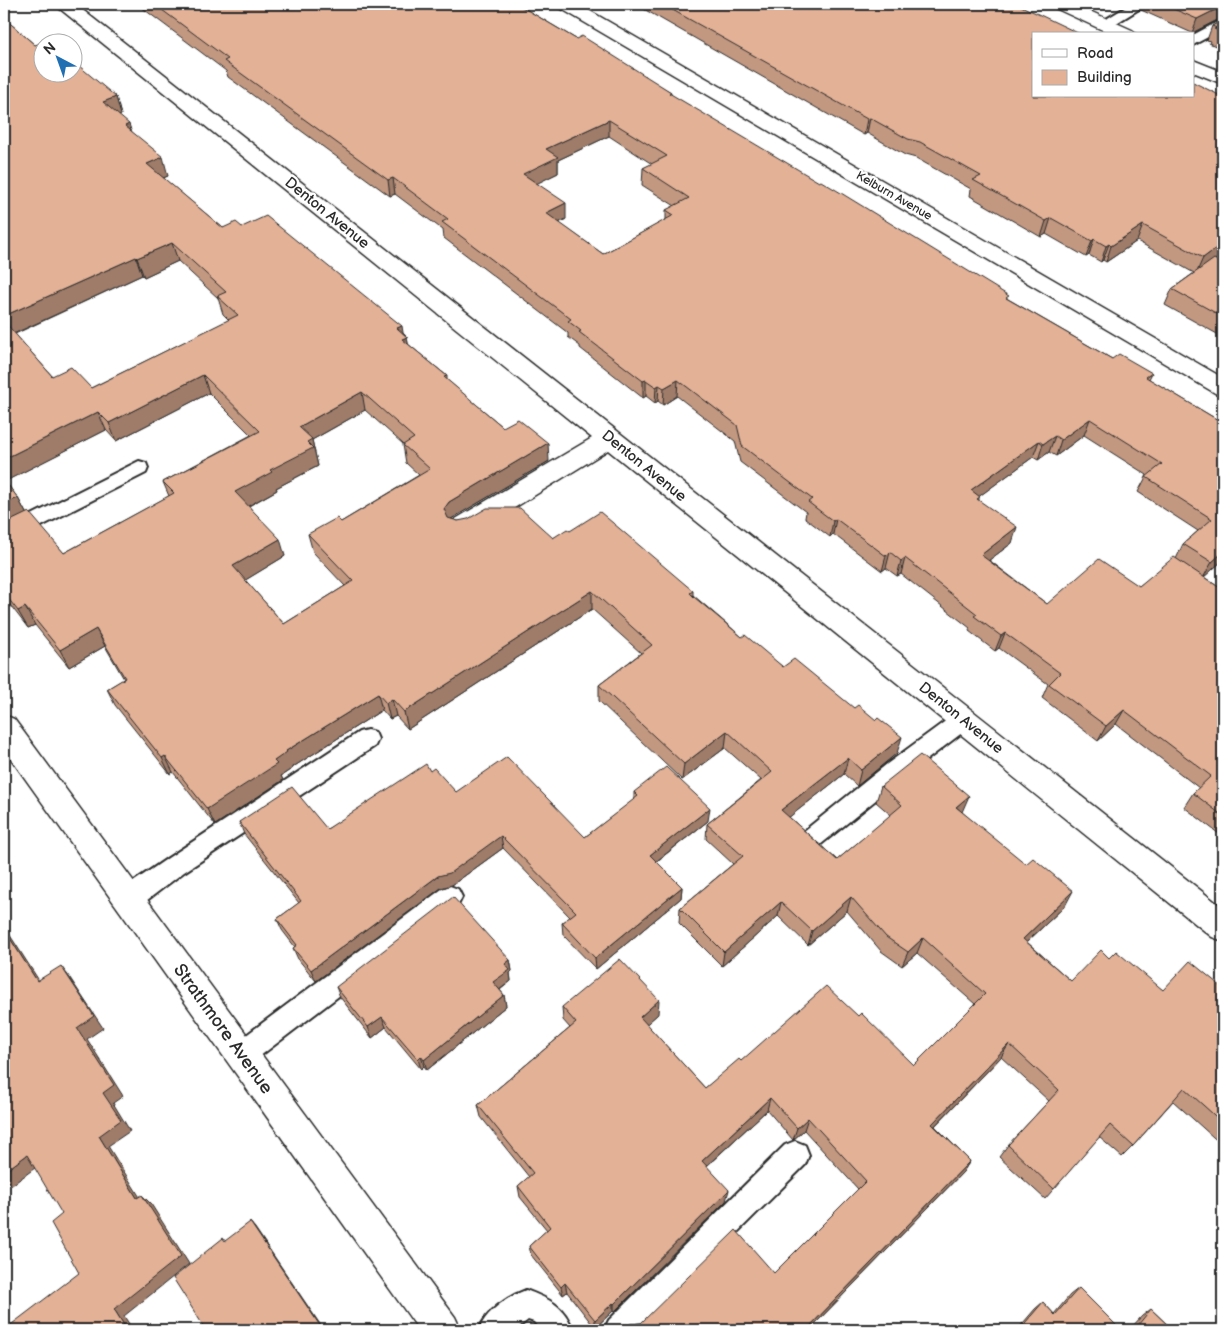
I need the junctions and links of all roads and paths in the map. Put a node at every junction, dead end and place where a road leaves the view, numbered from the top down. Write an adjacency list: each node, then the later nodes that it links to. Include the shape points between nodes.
1 (65, 4): 12 (street, Denton Avenue)
2 (566, 4): 11 (street, Kelburn Avenue)
3 (1061, 4): 5 (street)
4 (1140, 4): 5 (lane)
5 (1104, 24): 7 (street)
6 (1223, 24): 8 (lane)
7 (1122, 32)
8 (1194, 40)
9 (1194, 65): 10 (street)
10 (1223, 78)
11 (1223, 388)
12 (610, 438): 14 (street); 16 (street, Denton Avenue)
13 (139, 468): 15 (lane)
14 (461, 528)
15 (4, 538)
16 (963, 720): 19 (lane); 22 (street, Denton Avenue)
17 (4, 727): 21 (street, Strathmore Avenue)
18 (367, 739): 21 (lane)
19 (812, 838)
20 (450, 896): 23 (lane)
21 (129, 899): 23 (street, Strathmore Avenue)
22 (1223, 927)
23 (242, 1054): 25 (street, Strathmore Avenue)
24 (795, 1156): 28 (lane)
25 (442, 1330)
26 (494, 1330): 27 (lane, via 526,1304 544,1312)
27 (558, 1330)
28 (619, 1330)

